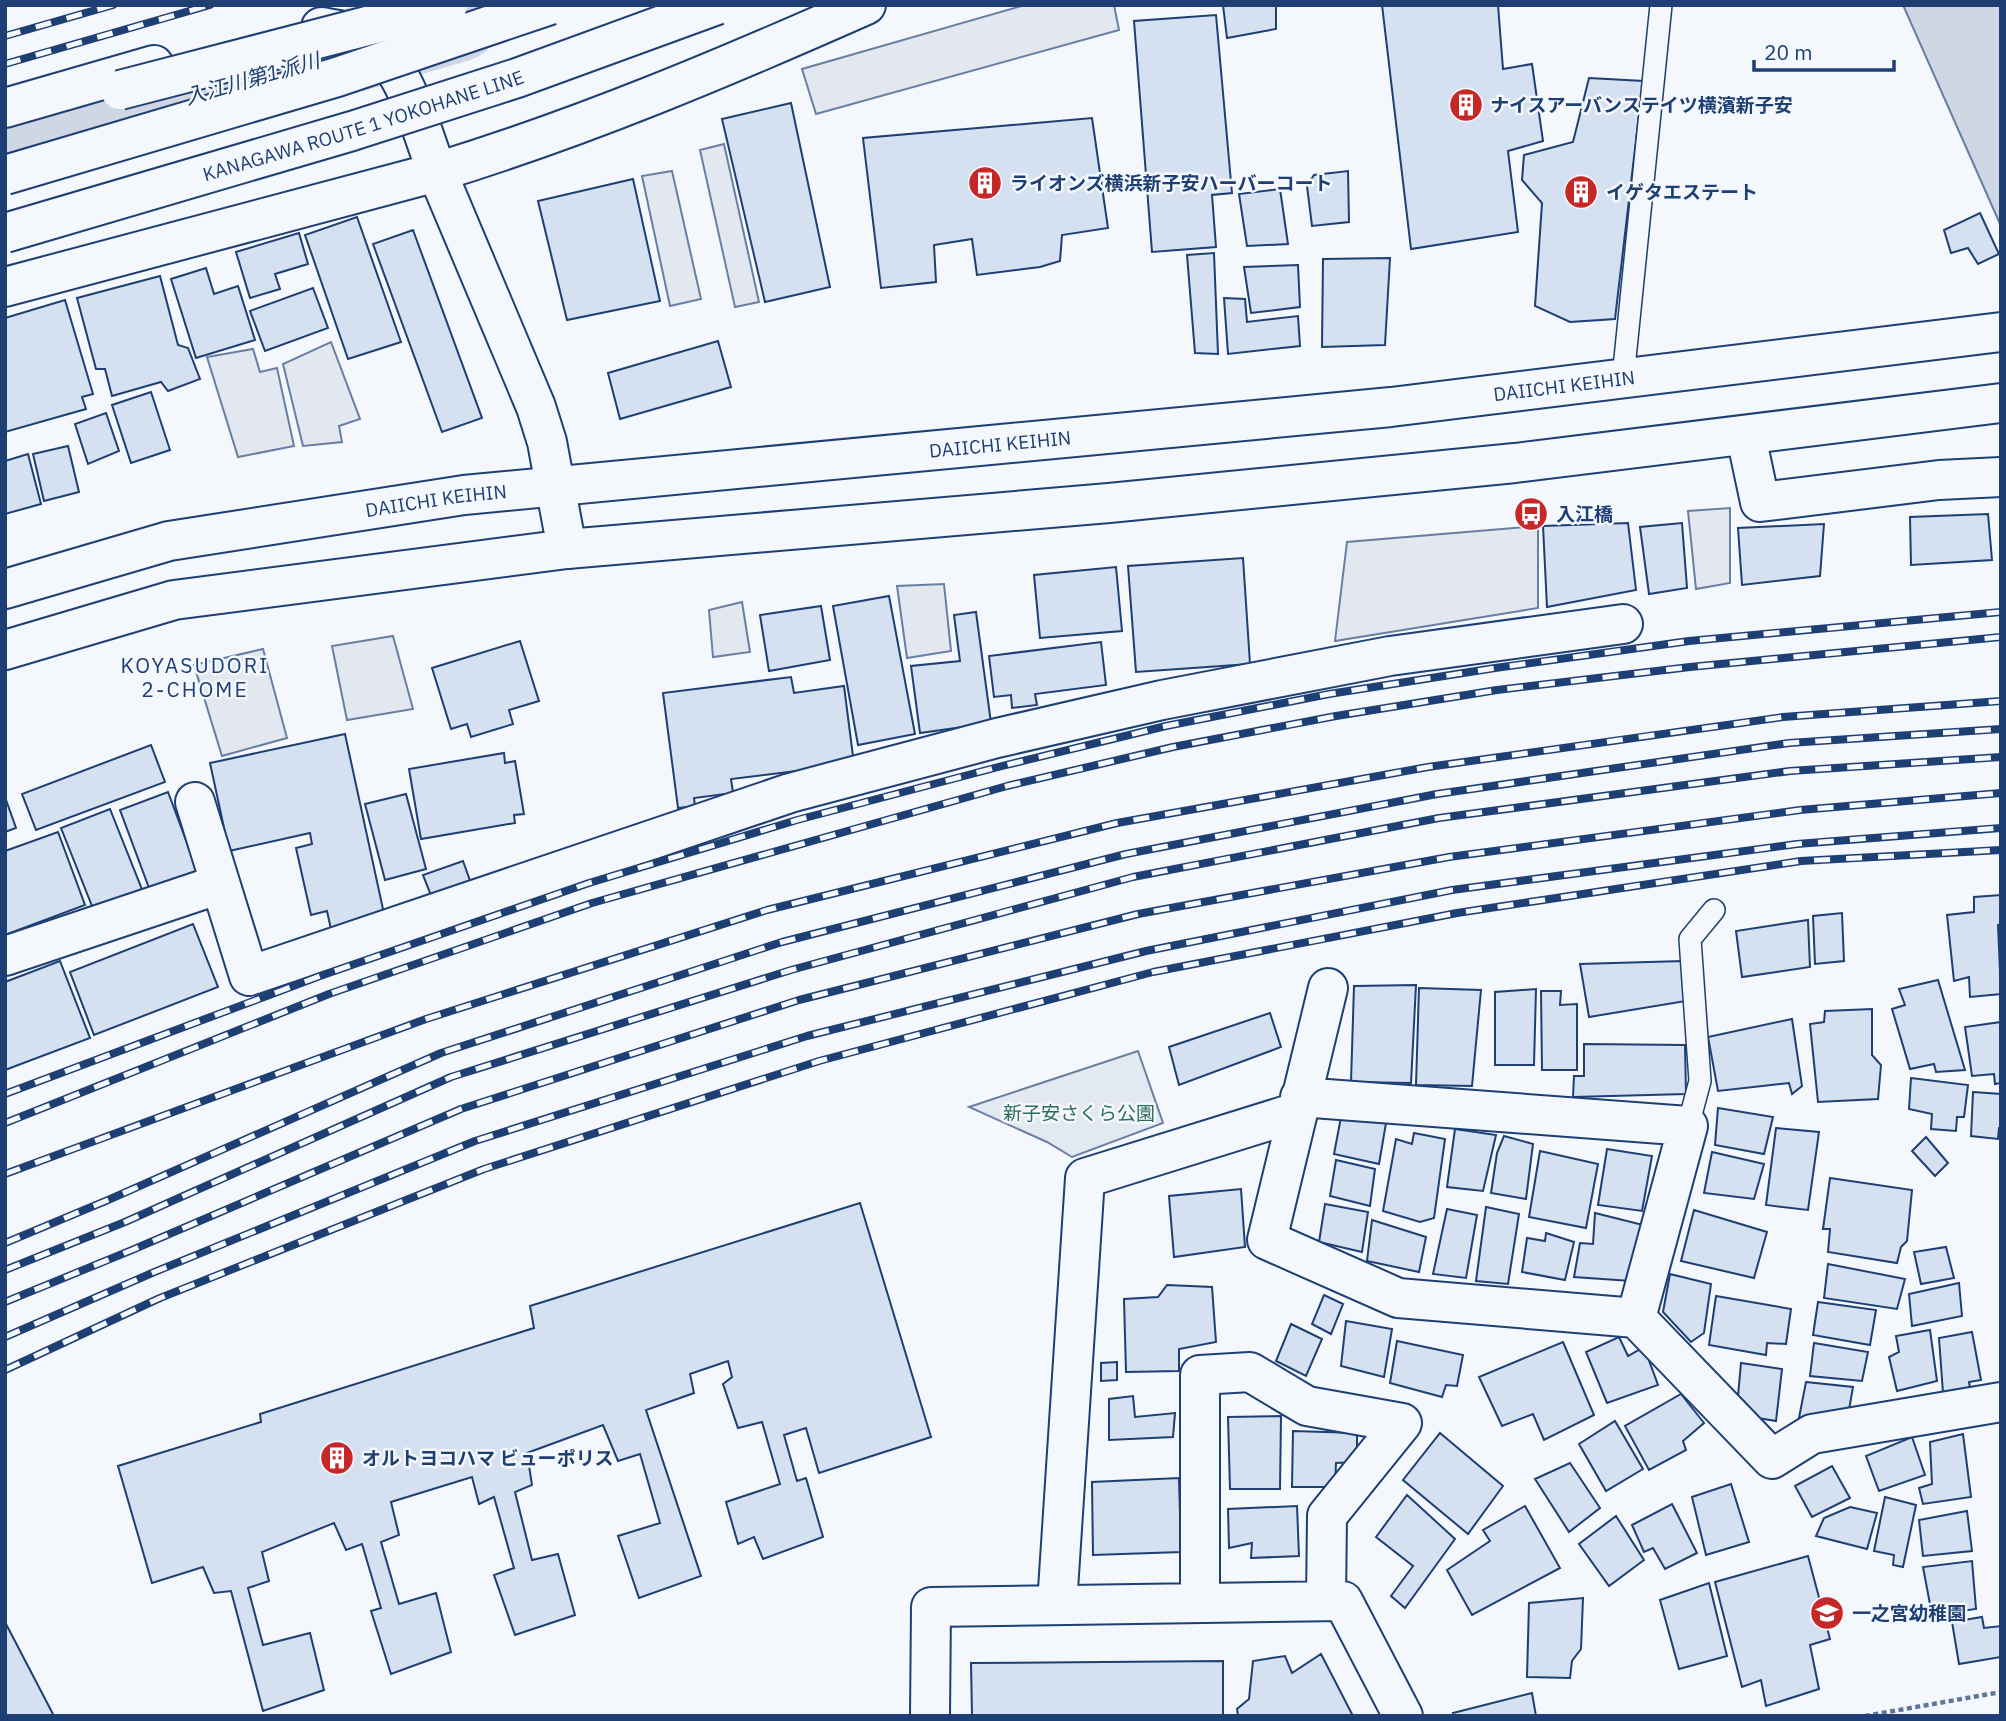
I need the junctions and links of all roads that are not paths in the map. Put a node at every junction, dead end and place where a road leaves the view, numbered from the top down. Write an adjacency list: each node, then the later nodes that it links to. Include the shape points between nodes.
1 (448, 5): 7 (main road, bridge)
2 (550, 5): 9 (main road, bridge, via 337,77)
3 (717, 5): 10 (main road, KANAGAWA ROUTE 1 YOKOHANE LINE, bridge, via 517,78 352,131)
4 (866, 5): 8 (main road, via 679,84)
5 (1661, 5): 13 (lane)
6 (5, 108): 8 (main road, via 277,30 318,26 356,34 383,52 401,79)
7 (5, 123)
8 (437, 172): 11 (main road); 17 (main road, via 537,407)
9 (5, 175)
10 (5, 233)
11 (5, 287)
12 (2001, 332): 13 (main road, DAIICHI KEIHIN)
13 (1623, 378): 17 (main road, DAIICHI KEIHIN, via 1377,409)
14 (2001, 403): 15 (main road)
15 (1746, 436): 16 (main road, via 1760,502); 18 (main road, via 1190,495)
16 (2001, 477)
17 (555, 486): 18 (main road); 19 (main road, DAIICHI KEIHIN, via 464,495 169,541)
18 (567, 549): 21 (main road, via 174,600)
19 (5, 590)
20 (1623, 624): 23 (main road, via 1390,656 997,738 790,793 249,976)
21 (5, 650)
22 (195, 803): 23 (main road)
23 (220, 884): 25 (main road)
24 (1714, 910): 28 (lane, via 1690,939 1700,1081)
25 (5, 956)
26 (1328, 988): 27 (main road)
27 (1298, 1105): 28 (main road); 29 (main road, via 1267,1240 1398,1298); 33 (main road, via 1085,1178)
28 (1688, 1126): 29 (main road)
29 (1636, 1318): 30 (main road, via 1772,1459 1812,1434)
30 (2001, 1402)
31 (1326, 1601): 32 (main road); 32 (main road, via 1327,1516 1402,1423 1307,1406 1250,1372 1200,1375); 35 (main road, via 1343,1601)
32 (1200, 1602): 33 (main road)
33 (1057, 1605): 34 (main road, via 931,1607)
34 (930, 1716)
35 (1403, 1716)

